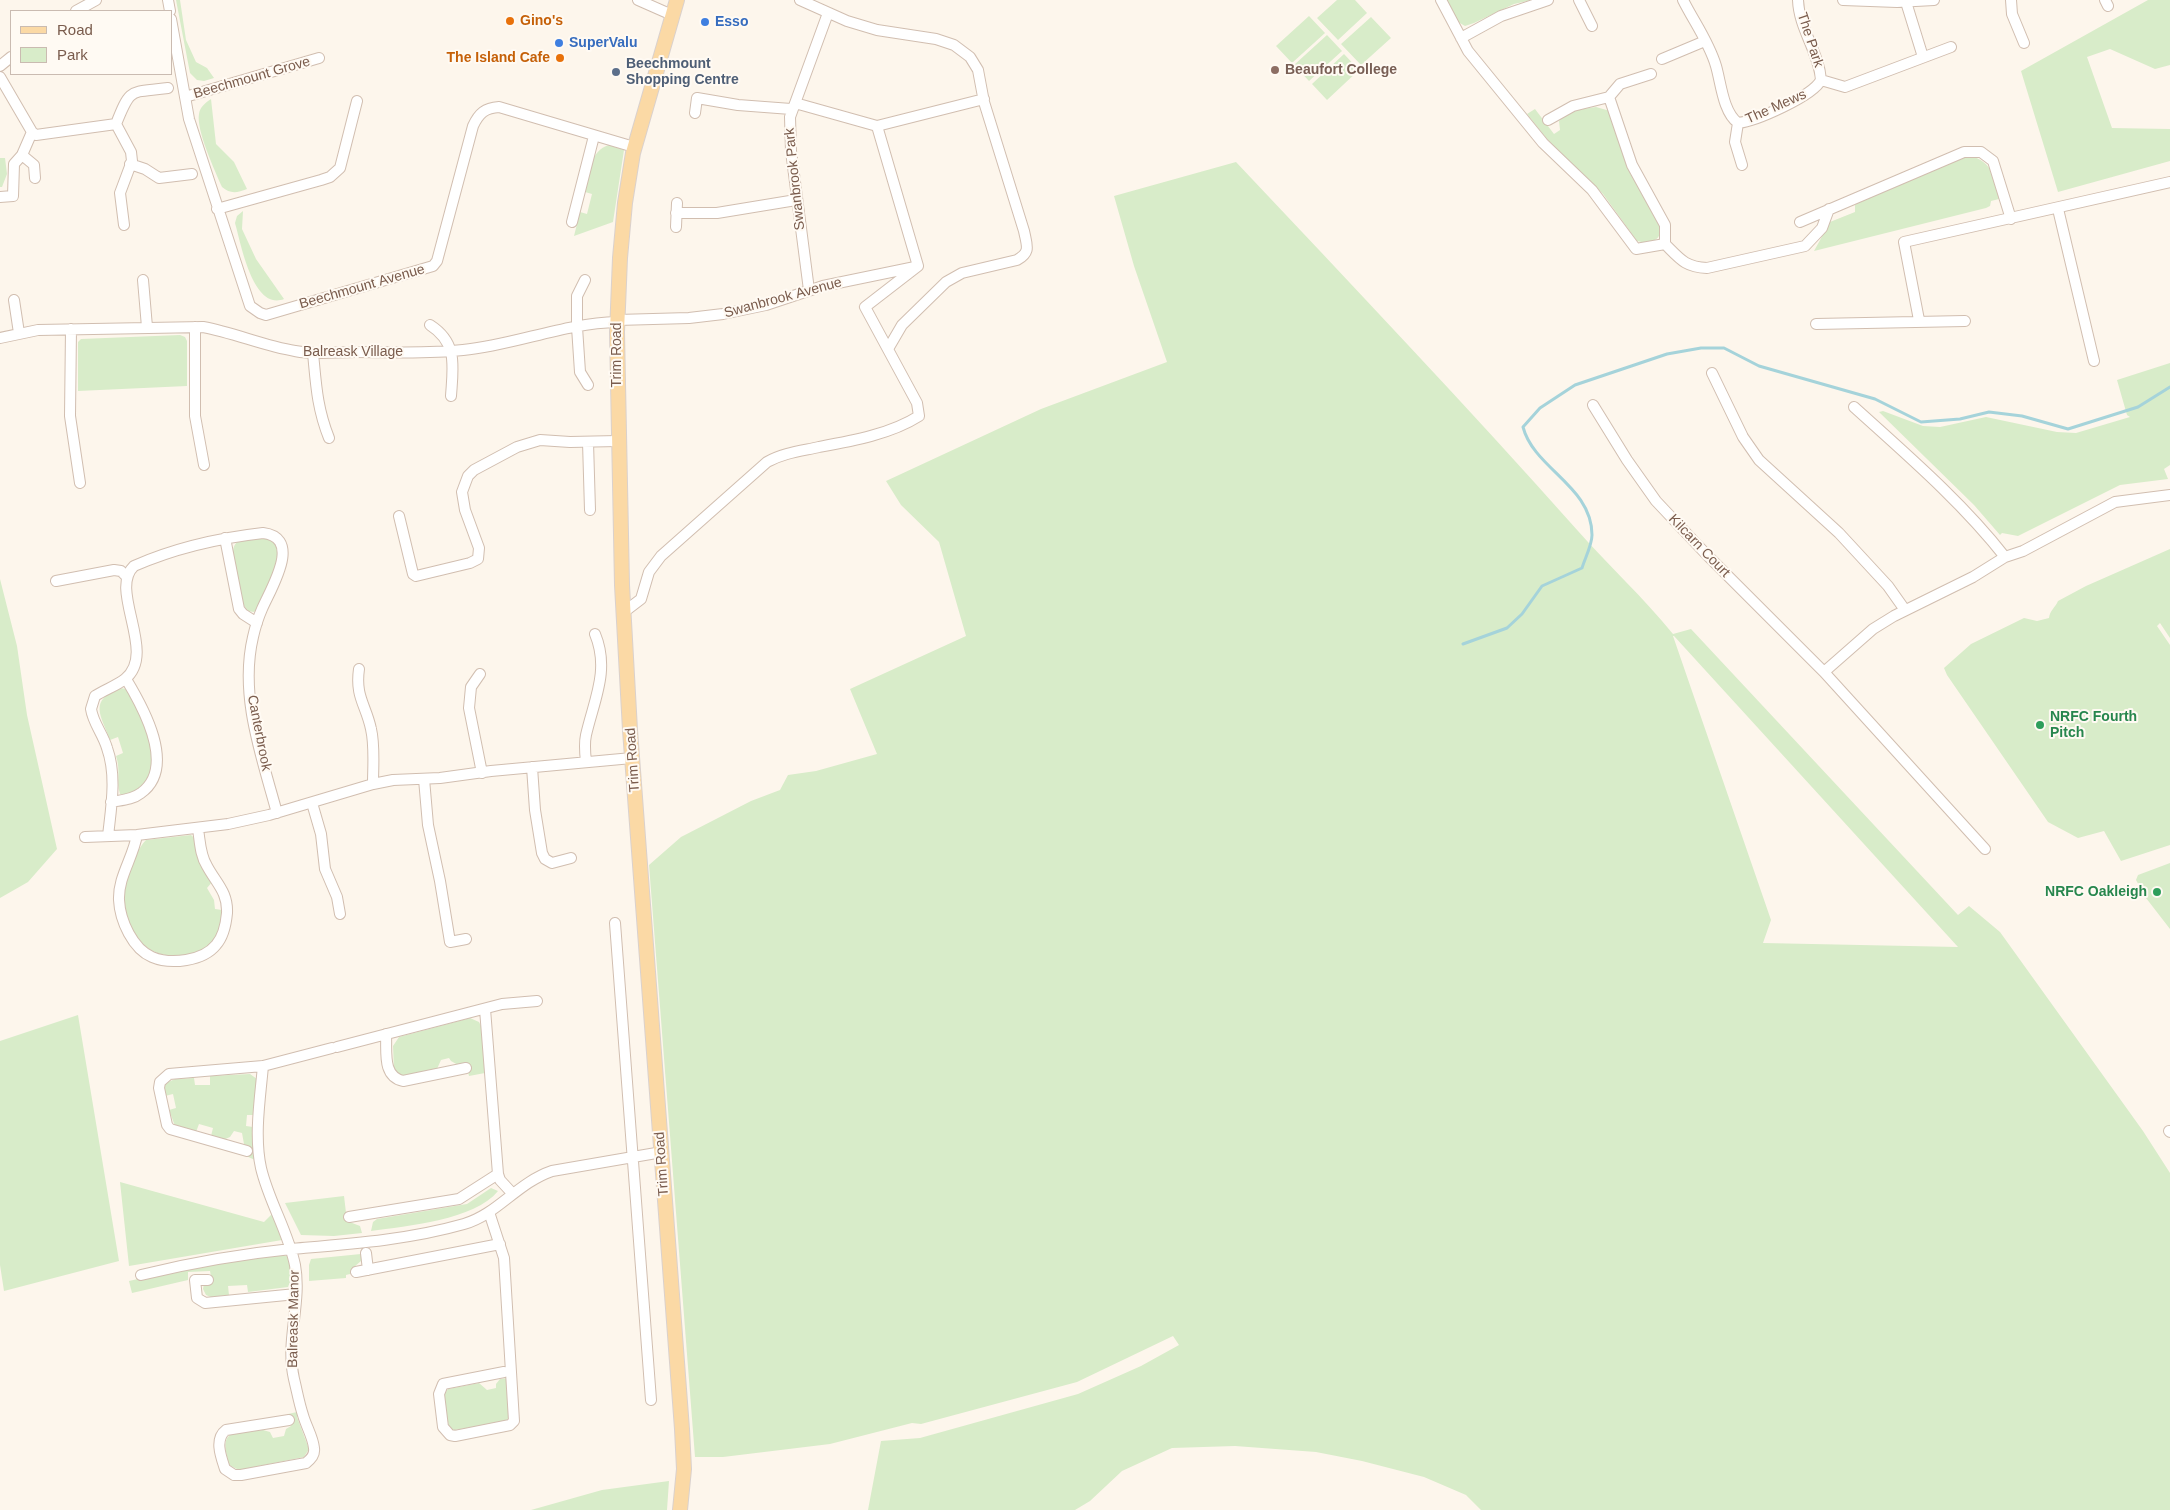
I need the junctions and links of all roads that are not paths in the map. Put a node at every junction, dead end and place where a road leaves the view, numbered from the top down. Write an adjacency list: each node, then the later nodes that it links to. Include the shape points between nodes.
1 (96, 0): 14 (street)
2 (638, 0): 16 (street)
3 (677, 0): 16 (main road, Trim Road)
4 (800, 0): 15 (street)
5 (1441, 0): 19 (street)
6 (1548, 0): 19 (street, via 1501,16)
7 (1579, 0): 18 (street)
8 (1683, 0): 20 (street)
9 (1798, 0): 30 (street, The Park, via 1803,28)
10 (1843, 0): 13 (street)
11 (1934, 0): 13 (street)
12 (2012, 0): 21 (street, via 2012,14)
13 (1909, 1): 23 (street)
14 (78, 10)
15 (828, 13): 34 (street, via 877,30 954,45 970,57 978,70); 36 (street, Swanbrook Park)
16 (672, 15): 44 (main road, Trim Road)
17 (172, 26): 32 (street, Beechmount Avenue)
18 (1592, 26)
19 (1461, 38): 61 (street, via 1543,143 1592,190 1636,249)
20 (1705, 41): 26 (street); 39 (street, via 1715,63 1729,113)
21 (2024, 43)
22 (1951, 47): 23 (street, The Mews)
23 (1923, 57): 30 (street, The Mews, via 1845,87)
24 (10, 58): 27 (street)
25 (319, 58): 32 (street, Beechmount Grove)
26 (1662, 59)
27 (0, 66)
28 (1651, 74): 33 (street, via 1620,84)
29 (0, 77): 42 (street)
30 (1821, 80): 39 (street, The Mews, via 1818,87 1803,97 1760,117)
31 (168, 88): 40 (street, via 132,92 125,100)
32 (185, 97): 53 (street, Beechmount Avenue, via 194,138)
33 (1608, 97): 38 (street, via 1573,106); 61 (street, via 1632,165 1665,225)
34 (984, 99): 41 (street); 78 (street, via 1028,248 1017,260 962,273 946,282 902,325)
35 (356, 102): 53 (street, via 340,168 336,172 321,180)
36 (793, 106): 37 (street, via 738,105 697,98); 41 (street); 52 (street, Swanbrook Park, via 790,133)
37 (695, 113)
38 (1548, 120)
39 (1738, 123): 47 (street, via 1735,142)
40 (116, 124): 42 (street, via 41,135); 46 (street, via 131,152)
41 (877, 126): 62 (street)
42 (32, 132): 45 (street)
43 (594, 136): 44 (street, Beechmount Avenue); 53 (street, Beechmount Avenue, via 499,107 486,109 473,126 433,266 266,314 260,314 250,306); 57 (street)
44 (634, 148): 68 (main road, Trim Road, via 625,203)
45 (22, 155): 49 (street, via 34,165); 51 (street, via 12,171 13,196)
46 (130, 164): 48 (street, via 159,178); 59 (street, via 120,193)
47 (1742, 165)
48 (192, 174)
49 (35, 178)
50 (2170, 182): 55 (street)
51 (0, 197)
52 (796, 200): 60 (street, via 717,213 677,208); 65 (street, Swanbrook Park)
53 (217, 209)
54 (1829, 209): 56 (street, via 1964,152 1981,152 1993,161); 58 (street); 61 (street, via 1822,228 1805,246 1707,268 1685,264)
55 (2058, 209): 56 (street); 81 (street)
56 (2011, 219): 67 (street, via 1904,242)
57 (572, 222)
58 (1800, 222)
59 (124, 225)
60 (676, 227)
61 (1665, 244)
62 (918, 266): 65 (street, Swanbrook Avenue); 78 (street, via 865,307)
63 (143, 280): 72 (street)
64 (585, 280): 74 (street, via 577,296)
65 (809, 290): 68 (street, Swanbrook Avenue, via 766,305 723,314)
66 (14, 300): 76 (street)
67 (1918, 320): 69 (street); 70 (street)
68 (617, 321): 74 (street, Balreask Village); 88 (main road, Trim Road)
69 (1965, 321)
70 (1816, 324)
71 (430, 325): 79 (street, via 442,333)
72 (147, 327): 73 (street, Balreask Village); 75 (street, Balreask Village)
73 (195, 327): 80 (street, Balreask Village, via 225,331); 90 (street, via 195,416)
74 (576, 327): 79 (street, Balreask Village, via 504,344); 83 (street, via 580,372)
75 (71, 329): 76 (street, Balreask Village); 91 (street, via 70,416)
76 (20, 333): 77 (street, Balreask Village)
77 (0, 338)
78 (888, 350): 100 (street, via 917,403 919,416 907,424 855,440 778,456 766,462 661,556 649,572 641,600)
79 (451, 351): 80 (street, Balreask Village); 84 (street)
80 (313, 353): 87 (street, via 317,400)
81 (2094, 361)
82 (1712, 373): 99 (street, via 1743,437 1759,460 1839,533 1888,586)
83 (588, 385)
84 (451, 396)
85 (1593, 405): 104 (street, Kilcarn Court, via 1656,501)
86 (1854, 407): 96 (street, via 1934,480)
87 (329, 438)
88 (618, 441): 89 (street); 100 (main road, Trim Road)
89 (588, 442): 93 (street); 94 (street, via 540,440 517,447 468,476 462,492 479,548 478,559 470,563 416,576)
90 (204, 465)
91 (80, 482)
92 (2170, 495): 96 (street, via 2115,502 2024,551)
93 (590, 510)
94 (399, 516)
95 (225, 538): 97 (street, Canterbrook, via 150,559 134,566); 101 (street, via 239,609); 101 (street, Canterbrook, via 264,533 276,536 282,544 280,568)
96 (2005, 557): 99 (street, via 1974,577)
97 (126, 576): 98 (street, via 114,570); 106 (street, via 136,655)
98 (56, 582)
99 (1905, 610): 104 (street, via 1873,629)
100 (624, 612): 107 (main road, Trim Road)
101 (257, 623): 115 (street, Canterbrook, via 250,652 251,704)
102 (596, 634): 108 (street, via 601,648 601,670 586,735)
103 (359, 669): 112 (street, via 360,698 373,738)
104 (1824, 672): 120 (street, Kilcarn Court)
105 (480, 674): 110 (street, via 471,686 469,708)
106 (126, 679): 113 (street, via 95,696 91,709 112,765); 113 (street, via 151,728 156,766 148,787 140,794)
107 (632, 758): 108 (street); 131 (main road, Trim Road)
108 (586, 762): 109 (street)
109 (532, 767): 110 (street); 121 (street, via 542,853 552,863)
110 (482, 772): 111 (street)
111 (424, 779): 112 (street); 124 (street, via 428,825 450,942)
112 (373, 784): 114 (street)
113 (111, 802): 118 (street)
114 (312, 803): 115 (street); 122 (street, via 321,834 325,869 337,897)
115 (277, 812): 116 (street)
116 (198, 829): 117 (street); 117 (street, via 206,866 219,882 226,899 225,929 215,947 191,959 178,961 143,952 135,943 122,915 119,890)
117 (137, 835): 118 (street)
118 (108, 836): 119 (street)
119 (85, 837)
120 (1985, 849)
121 (571, 858)
122 (340, 914)
123 (615, 923): 132 (street)
124 (466, 939)
125 (537, 1001): 126 (street)
126 (484, 1009): 127 (street); 133 (street)
127 (386, 1034): 128 (street); 129 (street, via 389,1072 396,1080)
128 (263, 1066): 130 (street, via 168,1074 160,1082 170,1129); 138 (street, Balreask Manor, via 259,1119 261,1168)
129 (466, 1068)
130 (247, 1151)
131 (662, 1152): 132 (street, Balreask Manor); 148 (main road, Trim Road, via 682,1429 684,1469)
132 (633, 1157): 134 (street, Balreask Manor, via 552,1171 539,1175); 146 (street)
133 (498, 1174): 134 (street); 136 (street, via 459,1199)
134 (512, 1193): 135 (street, Balreask Manor)
135 (489, 1212): 137 (street); 138 (street, Balreask Manor, via 464,1224 404,1236)
136 (349, 1217)
137 (500, 1244): 140 (street); 145 (street, via 504,1258 514,1421 510,1426 455,1436 446,1432 439,1394 443,1384)
138 (291, 1249): 142 (street); 144 (street, Balreask Manor)
139 (366, 1253): 140 (street)
140 (368, 1270): 141 (street)
141 (356, 1272)
142 (141, 1275)
143 (208, 1280): 144 (street, via 195,1280 197,1298 206,1304)
144 (296, 1294): 147 (street, Balreask Manor, via 292,1372 314,1454 306,1463 241,1475 225,1469 219,1439 222,1433)
145 (504, 1372)
146 (651, 1400)
147 (290, 1420)
148 (680, 1510)

